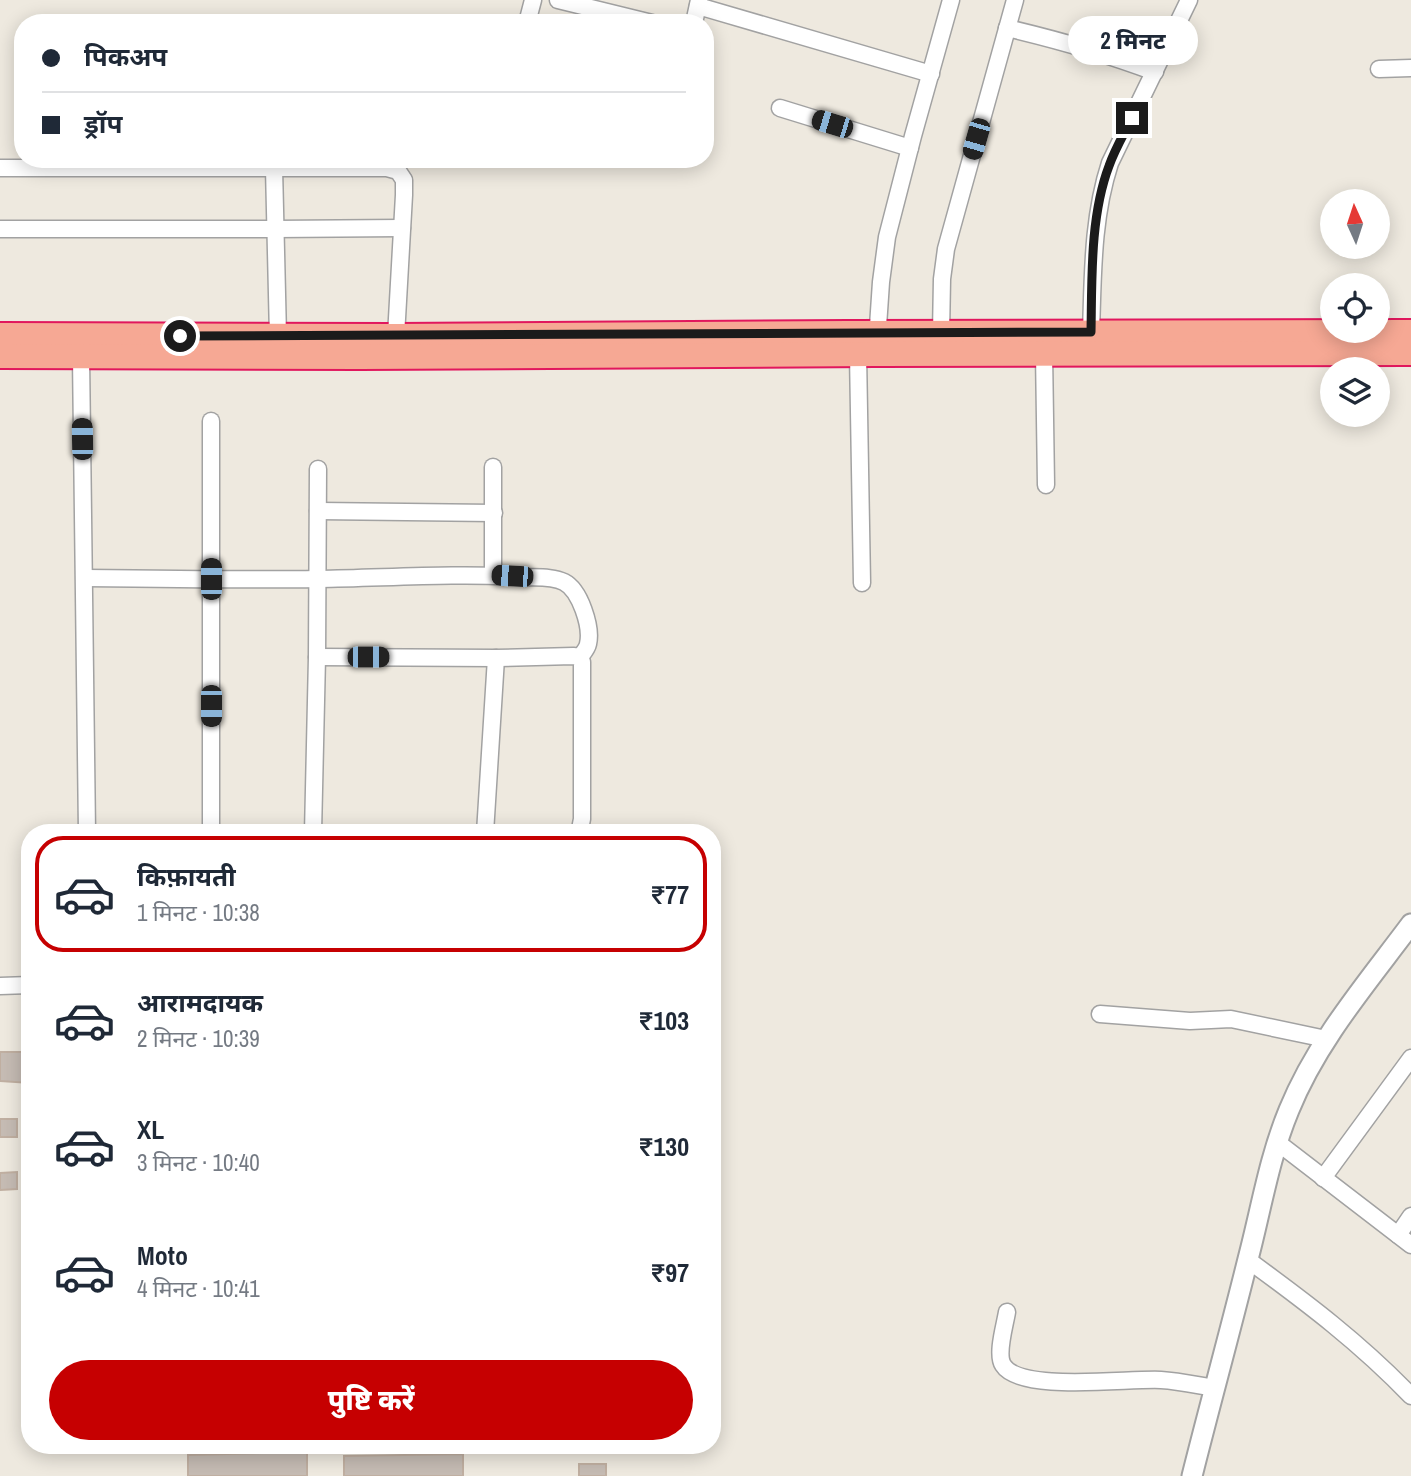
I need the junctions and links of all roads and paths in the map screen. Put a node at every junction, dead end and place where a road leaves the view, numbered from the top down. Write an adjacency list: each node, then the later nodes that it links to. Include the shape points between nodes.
1 (558, 0): 6 (street)
2 (951, 0): 11 (street)
3 (1015, 0): 7 (street)
4 (1189, 0): 10 (street)
5 (699, 3): 11 (street)
6 (615, 14)
7 (1007, 28): 10 (street); 21 (street, via 946,249)
8 (1411, 68): 9 (street)
9 (1379, 69)
10 (1155, 72): 19 (street, via 1110,163 1101,192)
11 (930, 75): 13 (street)
12 (780, 108): 13 (street)
13 (910, 148): 25 (street, via 887,237)
14 (0, 168): 15 (street)
15 (274, 168): 16 (street, via 398,171 404,180); 18 (street)
16 (402, 228): 18 (street); 24 (street)
17 (0, 229): 18 (street)
18 (275, 229): 23 (street)
19 (1091, 332): 20 (highway); 21 (highway)
20 (1411, 332)
21 (941, 333): 25 (highway)
22 (0, 335): 23 (highway)
23 (278, 336): 24 (highway)
24 (396, 336): 25 (highway)
25 (870, 347): 26 (highway); 29 (highway, via 360,357); 40 (street)
26 (1044, 353): 27 (highway); 33 (street)
27 (1411, 353)
28 (0, 356): 29 (highway)
29 (81, 357): 37 (street)
30 (211, 421): 38 (street)
31 (494, 467): 35 (street)
32 (318, 469): 34 (street)
33 (1046, 485)
34 (318, 511): 35 (street); 39 (street)
35 (494, 513): 36 (street)
36 (493, 575): 39 (street); 42 (street, via 549,579 570,587 589,628 588,647)
37 (85, 578): 38 (street); 44 (street)
38 (211, 579): 39 (street); 45 (street)
39 (318, 579): 41 (street)
40 (862, 583)
41 (317, 657): 43 (street); 46 (street)
42 (580, 657): 43 (street); 48 (street)
43 (496, 658): 47 (street)
44 (87, 824)
45 (211, 824)
46 (313, 824)
47 (486, 824)
48 (581, 824)
49 (1411, 924): 53 (street)
50 (21, 985): 51 (street)
51 (0, 986)
52 (1100, 1014): 53 (street, via 1190,1021 1231,1019)
53 (1326, 1039): 55 (street)
54 (1409, 1064): 56 (street)
55 (1277, 1142): 56 (street); 59 (street)
56 (1323, 1178): 58 (street)
57 (1411, 1216): 58 (street)
58 (1404, 1240)
59 (1248, 1260): 61 (street); 62 (street, via 1346,1334)
60 (1007, 1312): 61 (street, via 1000,1359 1021,1377 1063,1382 1164,1380)
61 (1214, 1388): 63 (street)
62 (1411, 1396)
63 (1192, 1476)

